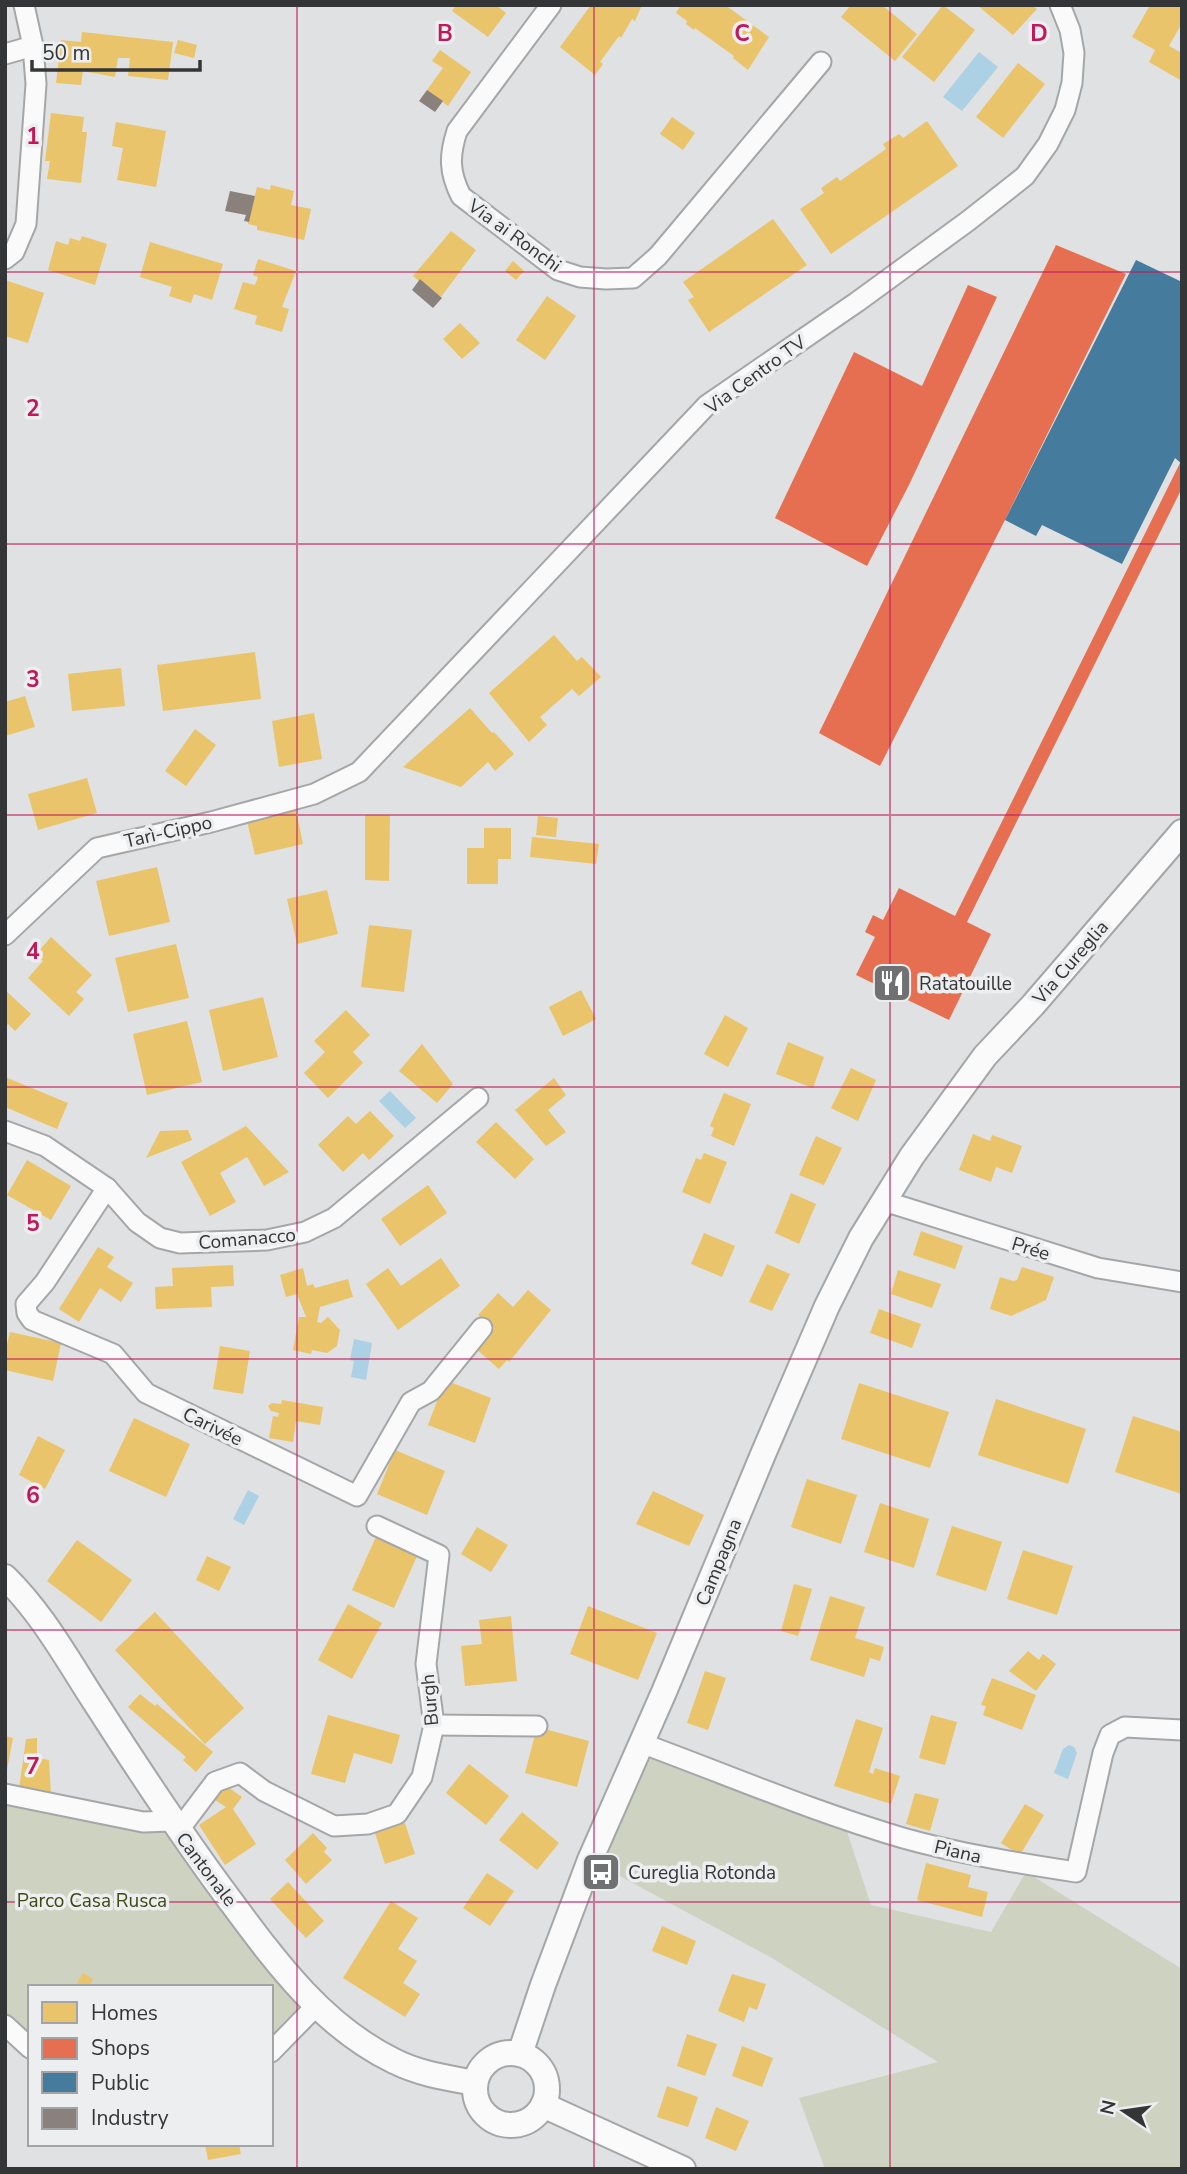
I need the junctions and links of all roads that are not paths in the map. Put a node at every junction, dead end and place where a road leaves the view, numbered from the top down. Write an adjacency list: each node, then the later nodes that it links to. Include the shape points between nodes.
1 (24, 5): 4 (street)
2 (551, 5): 6 (street, Via ai Ronchi, via 457,131 451,149 452,179 461,196 558,270 580,277 633,278)
3 (1060, 5): 8 (street, Via Centro TV, via 1074,53 1072,83 1048,144 1025,176 857,302 707,405)
4 (33, 46): 5 (street); 7 (street, via 36,84 26,225 14,252)
5 (5, 54)
6 (821, 62)
7 (5, 259)
8 (359, 772): 10 (street, Tarì-Cippo, via 314,794 97,848)
9 (1182, 832): 11 (street, Via Cureglia, via 985,1056)
10 (5, 935)
11 (960, 1093): 15 (street, Campagna)
12 (478, 1098): 14 (street, Comanacco, via 334,1218 305,1232 267,1240 168,1241 137,1222)
13 (5, 1131): 14 (street, Comanacco, via 45,1146)
14 (107, 1188): 17 (street, Carivée, via 26,1304 32,1320 113,1354 146,1393 358,1496 411,1402 431,1391)
15 (884, 1201): 16 (street, Prée, via 1098,1268); 23 (street, Campagna, via 827,1306)
16 (1182, 1282)
17 (482, 1328)
18 (377, 1526): 20 (street, Burgh, via 439,1555 426,1664)
19 (5, 1577): 25 (street, Cantonale, via 49,1630)
20 (434, 1724): 21 (street); 25 (street, Burgh, via 422,1777 397,1814 368,1824 334,1826 264,1791 240,1773 215,1782)
21 (537, 1726)
22 (1182, 1731): 23 (street, Piana, via 1125,1727 1110,1735 1076,1872 985,1858 903,1838)
23 (641, 1742): 30 (street, Campagna, via 561,1935)
24 (5, 1794): 25 (street)
25 (174, 1826): 26 (street, Cantonale, via 273,1959)
26 (316, 2006): 29 (street); 31 (street, Cantonale, via 392,2060 424,2073)
27 (5, 2025): 28 (street)
28 (28, 2046)
29 (273, 2050)
30 (520, 2054): 31 (street, via 491,2059); 32 (street, via 541,2069 546,2081)
31 (475, 2084): 32 (street, via 479,2105 494,2121 505,2125 527,2121)
32 (543, 2105): 33 (street)
33 (683, 2169)

